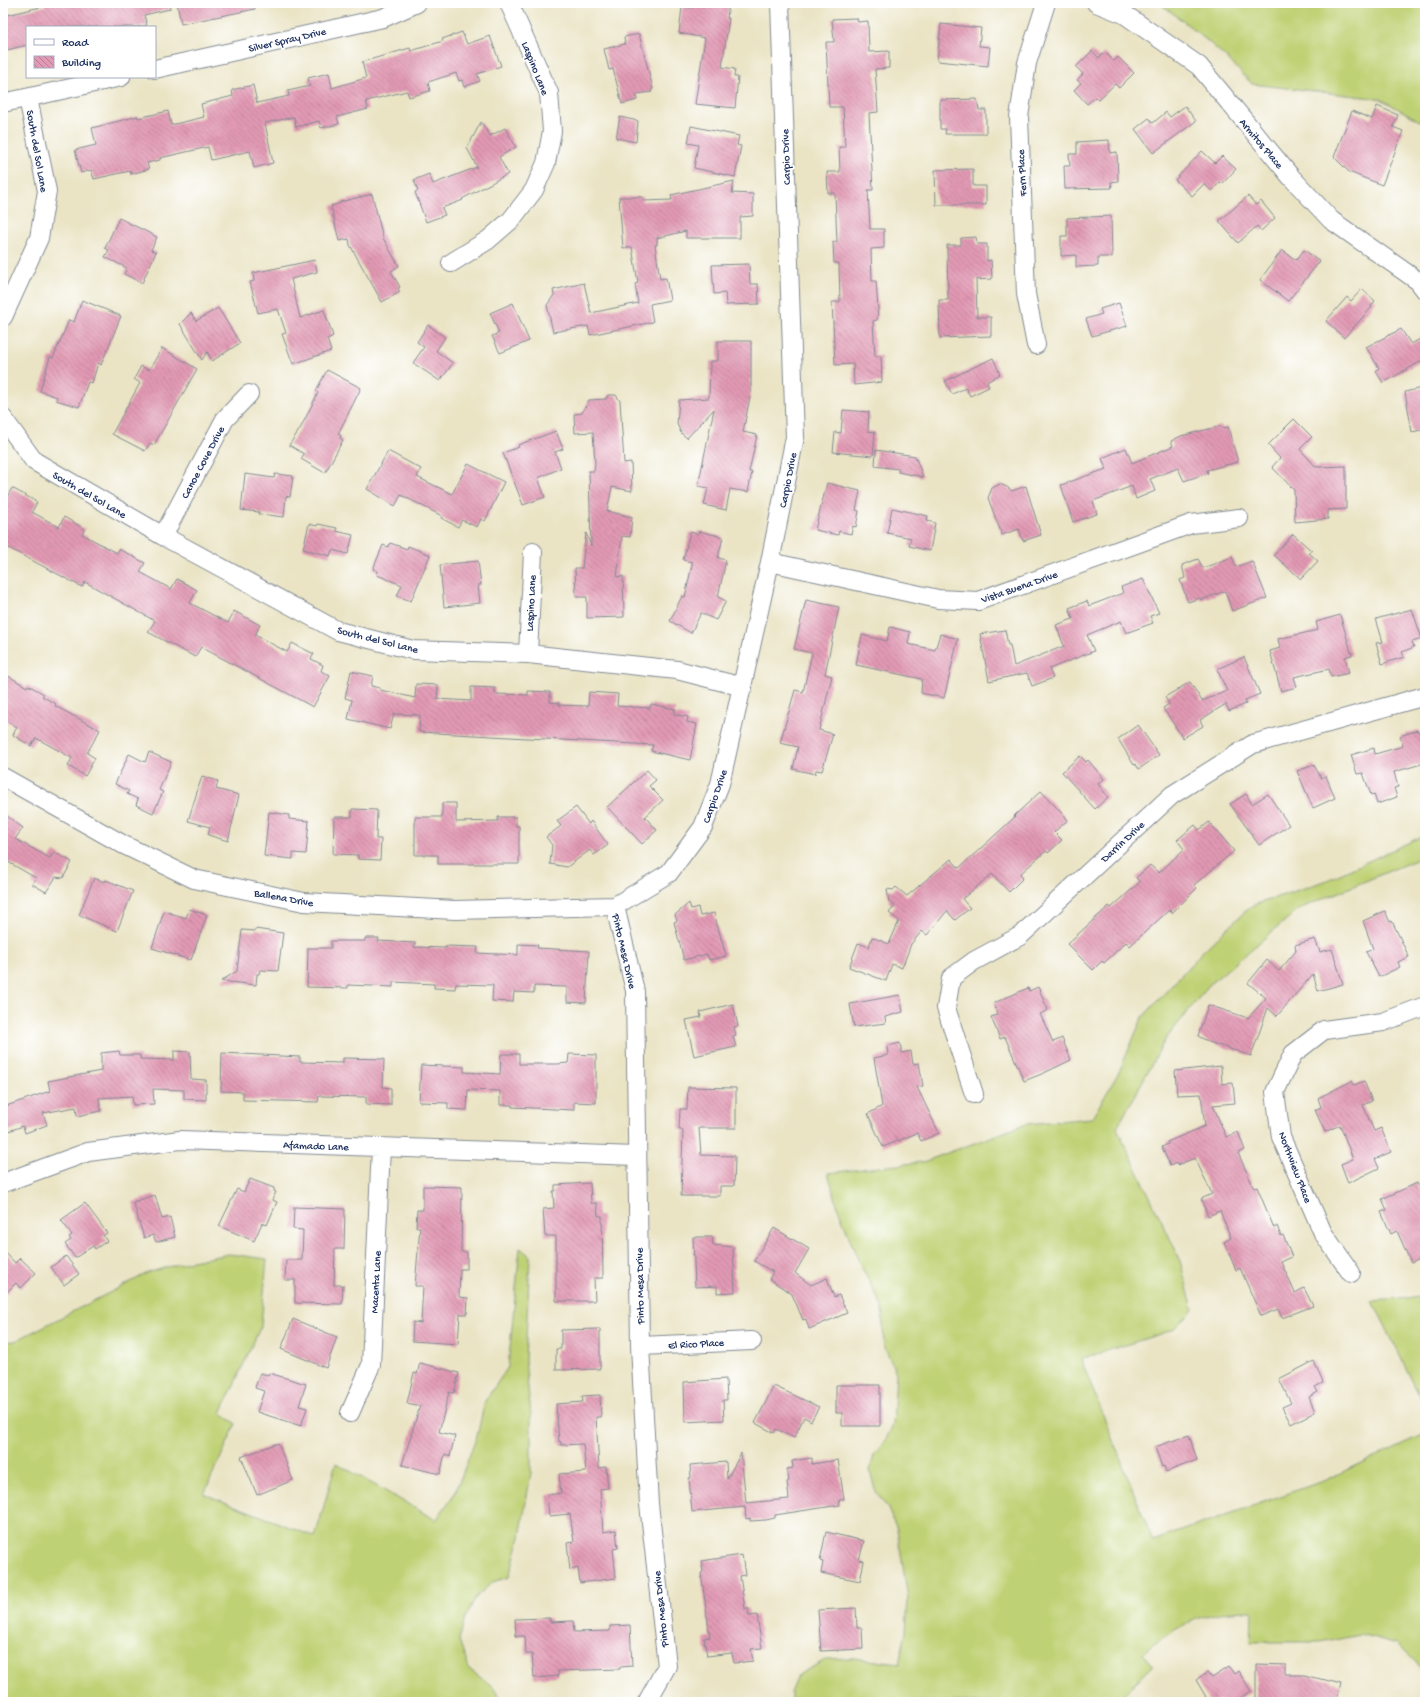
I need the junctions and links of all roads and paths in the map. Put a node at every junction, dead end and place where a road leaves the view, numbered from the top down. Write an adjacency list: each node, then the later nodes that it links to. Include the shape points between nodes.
1 (417, 3): 6 (street, Silver Spray Drive, via 383,18)
2 (509, 3): 10 (street, Laspino Lane, via 549,94 552,131 546,163 534,190 511,220 488,240)
3 (780, 3): 19 (street, Carpio Drive, via 795,438)
4 (1046, 3): 13 (street, Fern Place, via 1027,63 1018,117 1026,294)
5 (1096, 3): 11 (street, Armitos Place, via 1124,14 1199,66 1283,168 1331,220 1418,281)
6 (156, 69)
7 (117, 78): 8 (street)
8 (28, 98): 9 (street); 12 (street, South del Sol Lane, via 47,191 39,238)
9 (3, 103)
10 (451, 263)
11 (1425, 290)
12 (3, 316)
13 (1036, 345)
14 (249, 394): 17 (street, Canoe Cove Drive, via 225,419)
15 (3, 418): 17 (street, South del Sol Lane, via 34,461)
16 (1239, 518): 19 (street, Vista Buena Drive, via 1191,524 978,601 938,599)
17 (163, 536): 20 (street, South del Sol Lane, via 338,631 413,650)
18 (533, 552): 20 (street, Laspino Lane)
19 (770, 562): 21 (street, Carpio Drive)
20 (528, 654): 21 (street, South del Sol Lane, via 677,670)
21 (743, 687): 24 (street, Carpio Drive, via 720,784 703,828 669,873)
22 (1425, 696): 26 (street, Darrin Drive, via 1253,744 1172,795 1020,936 974,961 951,978 946,1008)
23 (3, 776): 24 (street, Ballena Drive, via 124,845 194,878 304,902 455,910)
24 (615, 906): 28 (street, Pinto Mesa Drive, via 634,991)
25 (1425, 1006): 30 (street, Northview Place, via 1383,1022 1324,1030 1293,1054 1275,1092 1281,1137 1323,1233)
26 (974, 1094)
27 (381, 1147): 28 (street, Afamado Lane); 29 (street, Afamado Lane, via 180,1140 88,1152); 33 (street, Macenta Lane, via 371,1365)
28 (636, 1156): 32 (street, Pinto Mesa Drive)
29 (3, 1183)
30 (1351, 1273)
31 (752, 1341): 32 (street, El Rico Place)
32 (640, 1346): 34 (street, Pinto Mesa Drive, via 649,1504 666,1666)
33 (350, 1413)
34 (646, 1702)

